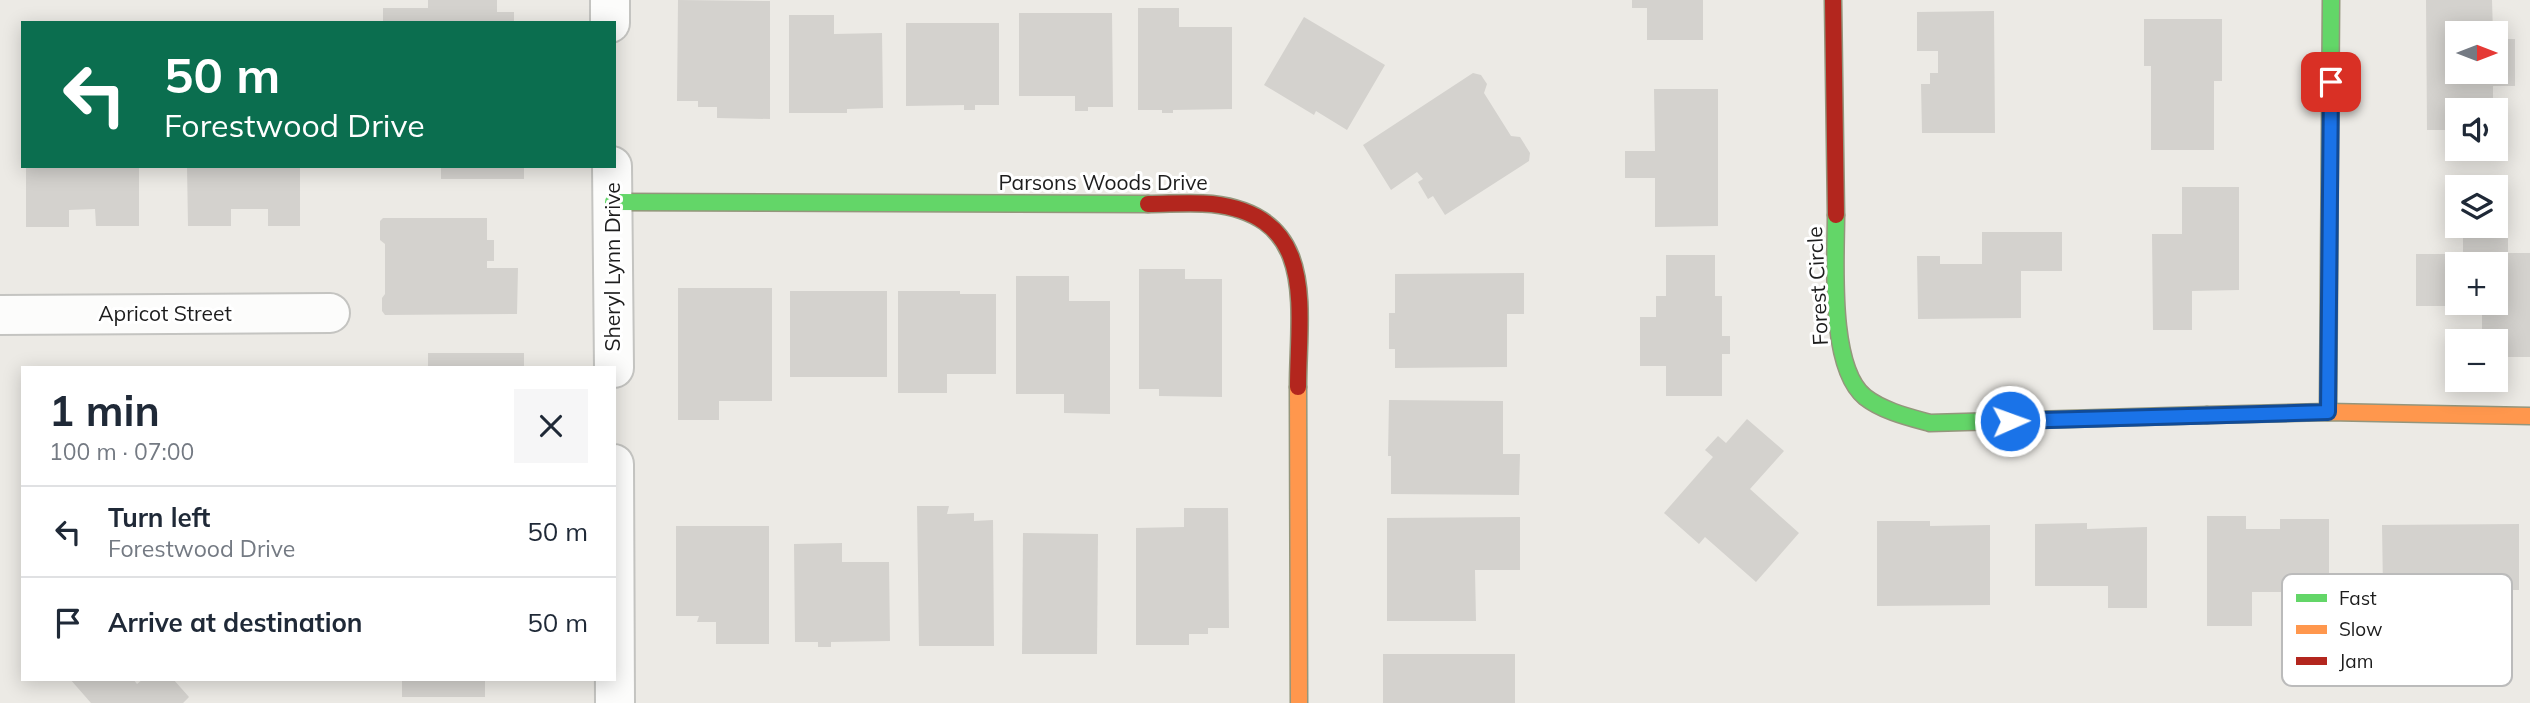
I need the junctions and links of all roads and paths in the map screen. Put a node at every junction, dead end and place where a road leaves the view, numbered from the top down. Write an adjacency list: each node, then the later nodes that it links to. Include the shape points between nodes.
1 (610, 0): 4 (street)
2 (1833, 0): 9 (street, Forest Circle, via 1837,331 1846,368 1864,396 1930,424)
3 (2331, 0): 9 (street)
4 (610, 21)
5 (613, 184): 8 (street, Sheryl Lynn Drive); 13 (street, Parsons Woods Drive, via 1213,204 1269,224 1288,246 1298,278)
6 (330, 313): 7 (street, Apricot Street)
7 (0, 315)
8 (614, 366)
9 (2328, 412): 10 (street, Forest Circle)
10 (2530, 416)
11 (615, 681): 12 (street)
12 (615, 703)
13 (1299, 703)

